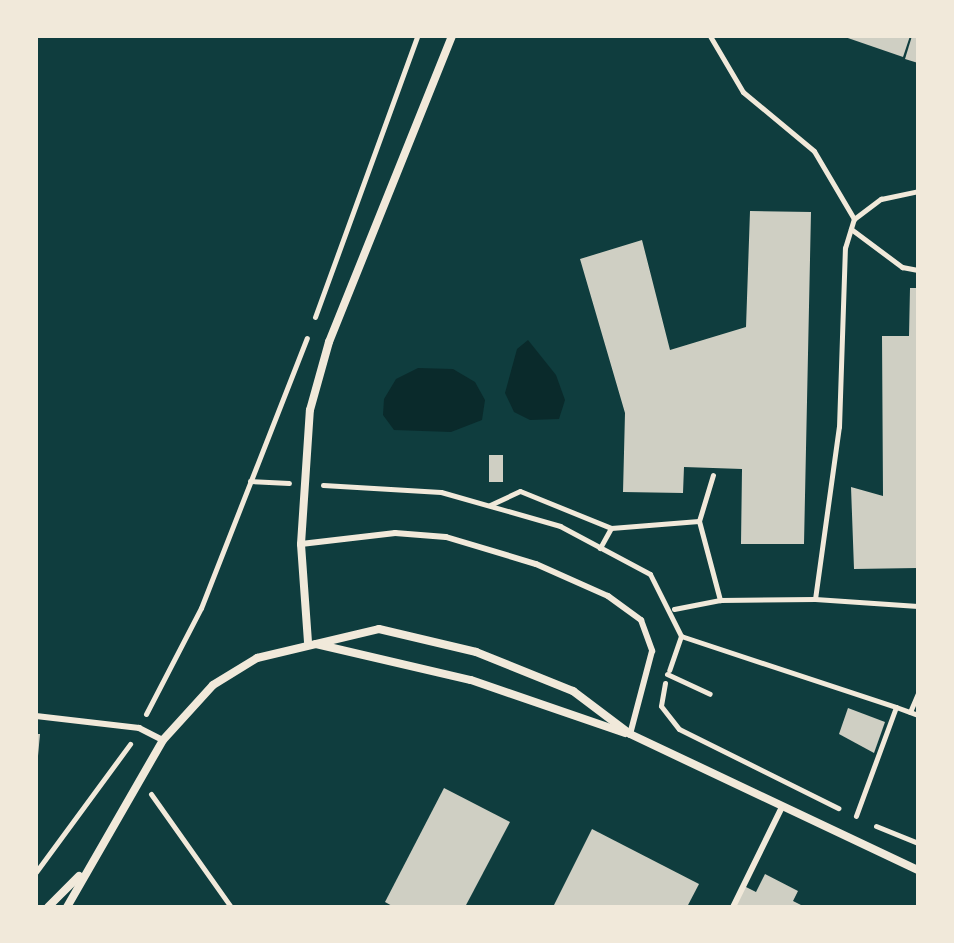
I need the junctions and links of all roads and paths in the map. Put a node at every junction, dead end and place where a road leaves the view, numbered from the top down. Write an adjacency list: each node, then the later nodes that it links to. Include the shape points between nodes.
1 (417, 36): 9 (path)
2 (452, 36): 10 (street, via 329,342 310,410)
3 (710, 36): 5 (path, via 743,92 814,151)
4 (918, 191): 5 (path, via 881,199)
5 (854, 219): 6 (path)
6 (851, 229): 7 (path, via 902,267); 16 (path, via 841,306 845,364)
7 (918, 270)
8 (713, 475): 12 (path)
9 (250, 481): 10 (path); 29 (path, via 201,608)
10 (304, 484): 14 (street)
11 (489, 506): 13 (path, via 520,491)
12 (699, 521): 13 (path); 17 (path)
13 (611, 528): 15 (path)
14 (301, 544): 21 (street); 30 (lane, via 395,533 446,537 536,564 608,596 641,620 652,651)
15 (600, 548)
16 (815, 599): 17 (path); 18 (path)
17 (720, 600): 19 (path)
18 (918, 606)
19 (674, 609)
20 (681, 636): 25 (path)
21 (308, 642): 30 (street, via 471,680); 30 (street, via 379,629 476,652 573,691); 31 (street, via 257,658 213,685)
22 (667, 674): 24 (path)
23 (918, 693): 26 (path)
24 (710, 694)
25 (896, 707): 26 (path); 34 (path)
26 (910, 712): 27 (path)
27 (918, 715)
28 (36, 716): 29 (lane)
29 (139, 728): 31 (lane); 37 (path)
30 (630, 734): 33 (street)
31 (163, 740): 32 (street)
32 (140, 778): 35 (street); 40 (path)
33 (781, 809): 36 (street); 41 (lane)
34 (856, 816)
35 (85, 869): 38 (street); 39 (street)
36 (918, 870)
37 (36, 872)
38 (48, 907)
39 (67, 907)
40 (231, 907)
41 (733, 907)

